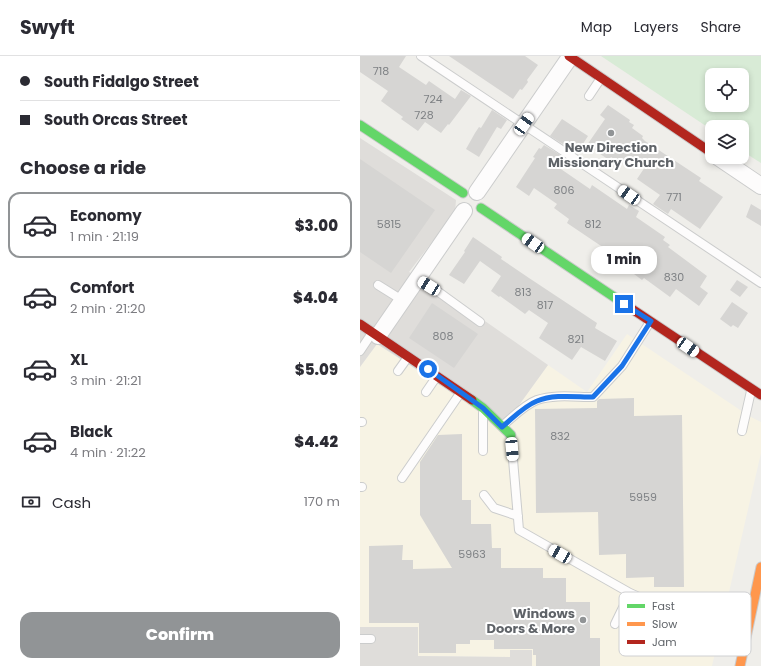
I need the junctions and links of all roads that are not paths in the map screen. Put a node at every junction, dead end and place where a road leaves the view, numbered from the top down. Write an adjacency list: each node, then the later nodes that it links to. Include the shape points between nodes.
1 (421, 56): 5 (lane)
2 (570, 56): 3 (street); 5 (street)
3 (602, 78): 4 (lane); 7 (street)
4 (589, 96)
5 (524, 124): 10 (street); 14 (lane)
6 (360, 125): 10 (street)
7 (705, 148)
8 (728, 164): 9 (street)
9 (761, 186)
10 (470, 192): 11 (street, via 482,198); 12 (street, via 459,200)
11 (481, 208): 12 (street, via 474,213); 17 (street)
12 (464, 211): 13 (street)
13 (417, 278): 16 (street); 18 (lane)
14 (761, 283)
15 (378, 284): 16 (lane)
16 (402, 300): 20 (street)
17 (651, 321): 25 (street); 30 (lane, via 622,366 593,397 552,397 537,401)
18 (480, 322)
19 (360, 324): 20 (street)
20 (375, 334): 21 (lane); 22 (street)
21 (360, 351)
22 (409, 356): 23 (lane); 24 (street)
23 (398, 371)
24 (438, 375): 26 (street); 27 (lane)
25 (752, 390): 28 (street); 31 (lane)
26 (462, 391): 29 (street); 34 (lane)
27 (426, 392)
28 (761, 395)
29 (483, 408): 30 (street); 33 (lane)
30 (502, 427): 32 (street)
31 (742, 431)
32 (511, 435): 36 (lane)
33 (482, 451)
34 (402, 478)
35 (484, 495): 36 (lane, via 494,508)
36 (518, 516): 38 (lane, via 519,530)
37 (761, 567): 41 (street)
38 (628, 592)
39 (619, 616): 40 (lane)
40 (615, 624)
41 (752, 630)
42 (360, 639): 43 (lane)
43 (371, 639)
44 (743, 656): 45 (street)
45 (740, 666)

